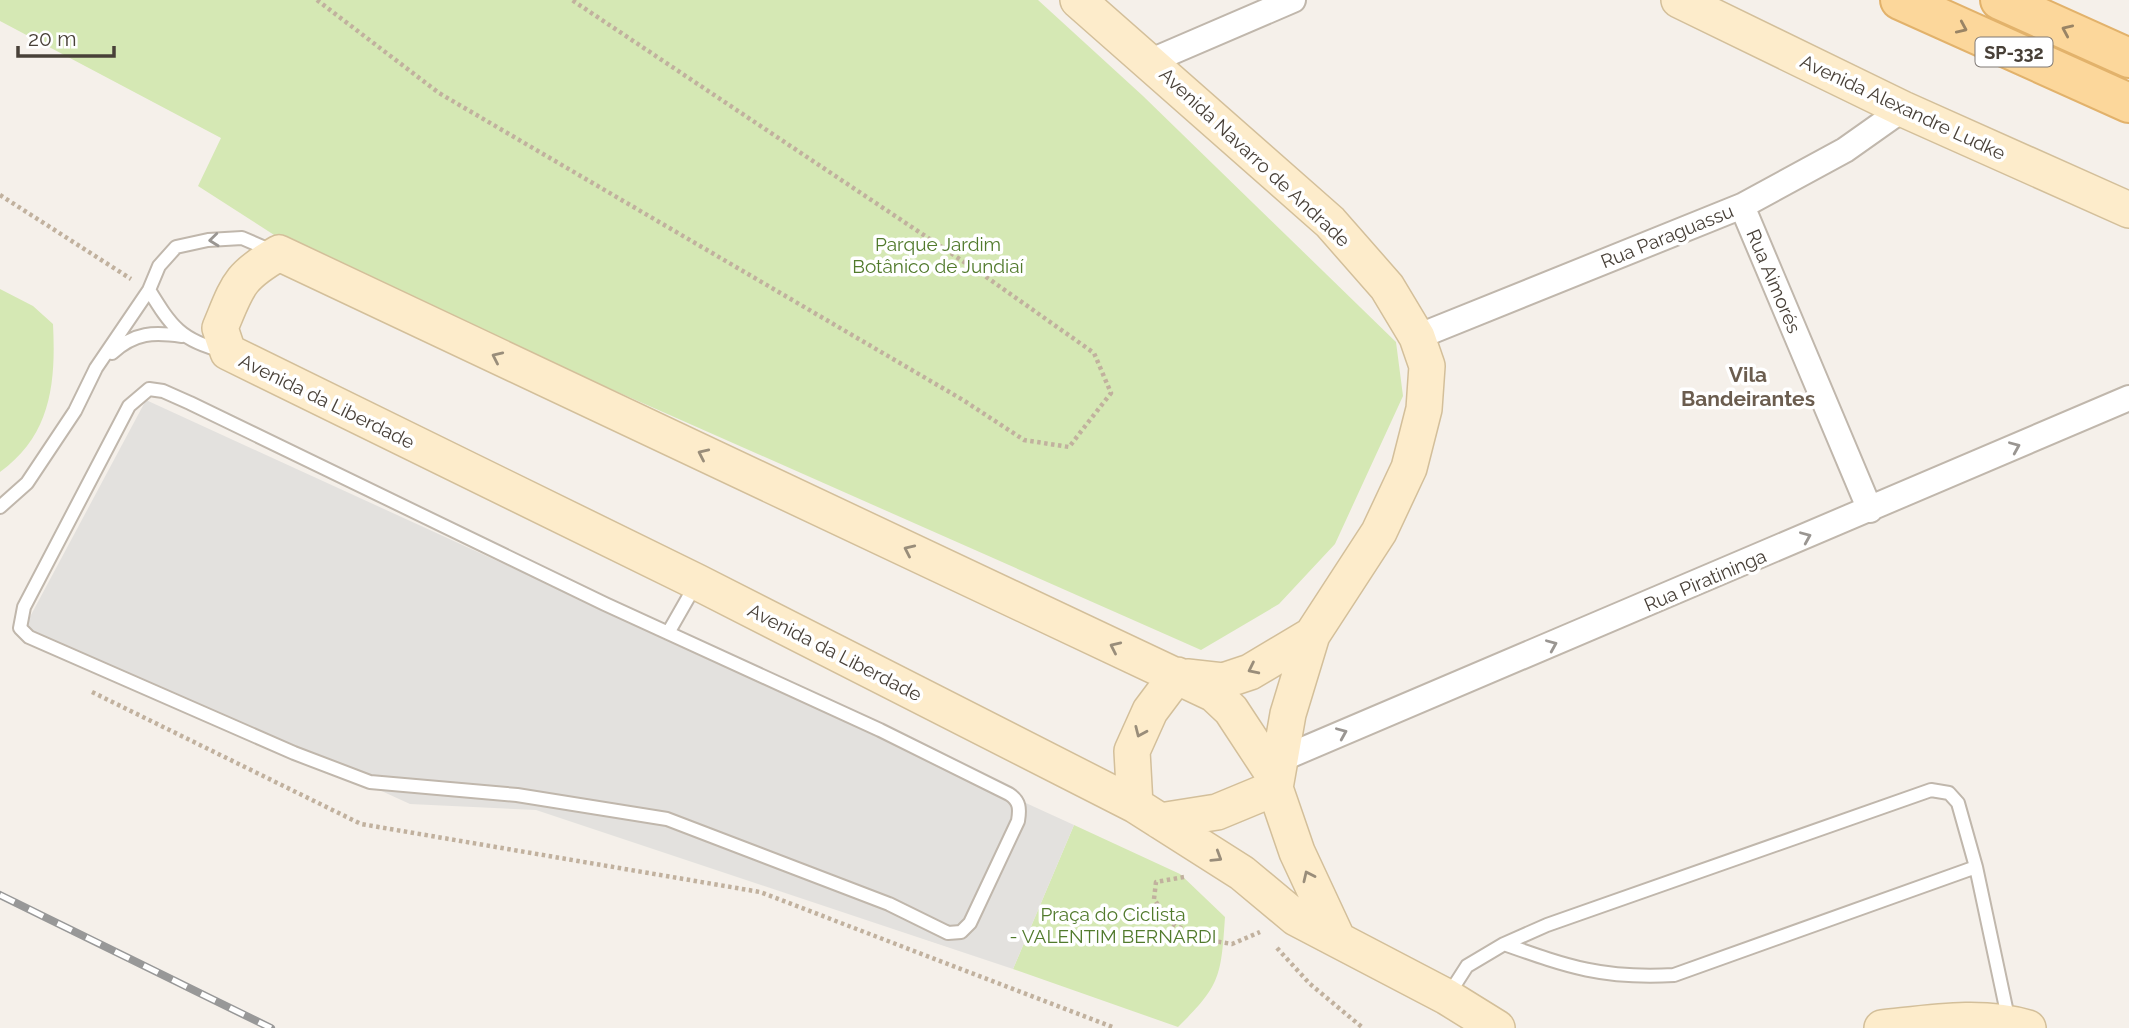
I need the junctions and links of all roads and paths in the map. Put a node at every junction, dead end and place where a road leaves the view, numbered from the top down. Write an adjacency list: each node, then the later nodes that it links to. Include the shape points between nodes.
1 (317, 0): 2 (path, via 472,113 1024,440 1069,447 1111,393 1094,353)
2 (572, 0)
3 (1078, 0): 9 (street, Avenida Navarro de Andrade)
4 (1293, 0): 9 (street)
5 (1678, 0): 11 (street, Avenida Alexandre Ludke)
6 (1900, 0): 10 (main road, SP-332, one-way to 10)
7 (2000, 0): 8 (main road, SP-332, one-way to 7)
8 (2129, 58)
9 (1151, 61): 18 (street, Avenida Navarro de Andrade, via 1330,222 1387,287)
10 (2129, 103)
11 (1903, 109): 13 (street, Rua Paraguassu, via 1845,150); 14 (street, Avenida Alexandre Ludke)
12 (0, 195): 16 (path)
13 (1742, 206): 18 (street, Rua Paraguassu); 23 (street, Rua Aimorés)
14 (2129, 210)
15 (279, 253): 16 (lane, one-way to 16, via 242,238 176,247 159,266); 19 (street, Avenida da Liberdade, via 249,271 235,291 220,328); 27 (street, one-way to 15)
16 (149, 290): 17 (lane); 20 (lane)
17 (182, 336): 19 (lane); 20 (lane, via 152,332 121,345)
18 (1417, 337): 26 (street, Avenida Navarro de Andrade, via 1427,366 1425,399 1409,468 1379,532)
19 (228, 352): 24 (street, Avenida da Liberdade)
20 (96, 368): 22 (lane, via 75,411 27,483)
21 (2129, 398): 23 (street, Rua Piratininga, one-way to 21)
22 (0, 507)
23 (1870, 510): 29 (street, Rua Piratininga, one-way to 23)
24 (697, 582): 25 (lane); 30 (street, Avenida da Liberdade)
25 (668, 633): 25 (lane, via 880,730 1015,799 1020,808 1018,821 966,929 948,933 889,904 667,819 517,795 370,782 294,754 29,637 20,628 20,617 128,406 149,389 163,391)
26 (1312, 635): 27 (street, one-way to 27, via 1250,672 1223,681); 29 (street, Avenida Navarro de Andrade, via 1288,714)
27 (1177, 676): 29 (street, via 1214,694 1231,710); 30 (street, one-way to 30, via 1150,711 1132,751)
28 (87, 690): 39 (path, via 360,824 760,892)
29 (1276, 775): 30 (street, via 1217,812); 35 (street, one-way to 29, via 1297,852)
30 (1147, 813): 35 (street, Avenida da Liberdade, one-way to 35, via 1242,873 1296,918)
31 (1976, 867): 36 (lane, via 1674,975 1635,977 1580,970); 36 (lane, via 1958,803 1949,793 1931,790); 38 (lane)
32 (1192, 877): 34 (path, via 1156,883 1154,899 1170,923 1208,940 1232,944)
33 (1256, 922): 34 (path)
34 (1261, 931): 40 (path, via 1310,984)
35 (1337, 938): 37 (street)
36 (1504, 944): 37 (lane, via 1467,966)
37 (1447, 997): 41 (street)
38 (2018, 1025): 42 (street, via 1954,1020)
39 (1115, 1028)
40 (1363, 1028)
41 (1497, 1028)
42 (1882, 1028)

